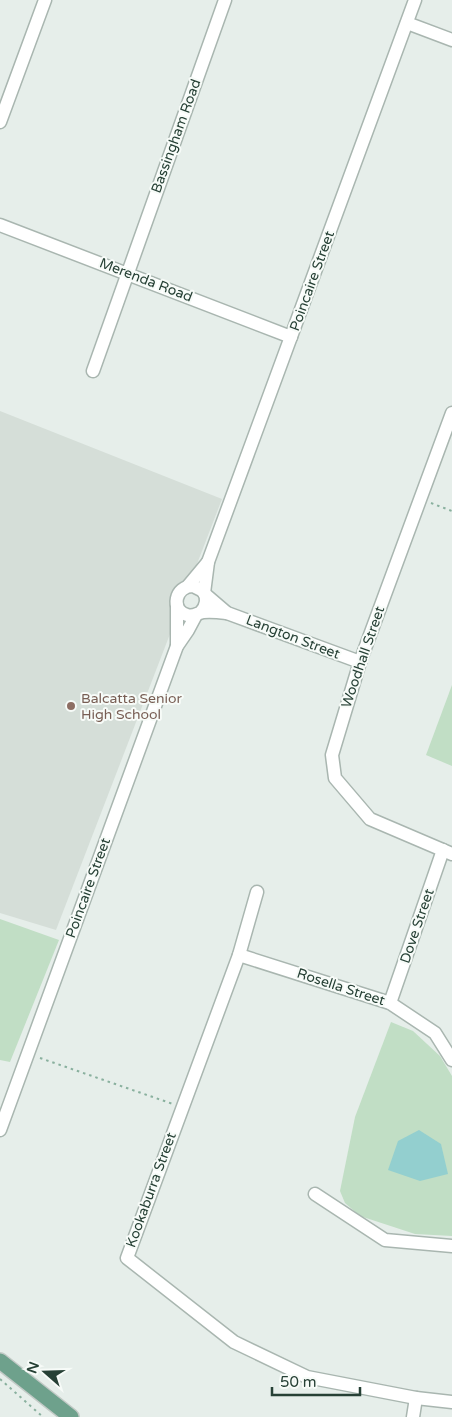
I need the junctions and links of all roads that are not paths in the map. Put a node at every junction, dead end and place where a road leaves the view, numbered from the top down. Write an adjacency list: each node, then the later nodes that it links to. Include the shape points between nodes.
1 (45, 0): 6 (street)
2 (226, 0): 8 (street, Bassingham Road)
3 (415, 0): 4 (street, Poincaire Street)
4 (407, 23): 5 (street); 9 (street, Poincaire Street)
5 (452, 40)
6 (0, 122)
7 (0, 224): 8 (street, Merenda Road)
8 (127, 273): 9 (street, Merenda Road); 10 (street, Bassingham Road)
9 (292, 337): 12 (street, Poincaire Street)
10 (93, 371)
11 (452, 413): 19 (street, Woodhall Street)
12 (208, 562): 13 (street, Poincaire Street); 14 (street, Poincaire Street)
13 (188, 586): 14 (street, via 199,587); 15 (street, via 179,593)
14 (205, 594): 16 (street, via 206,604); 17 (street, Langton Street)
15 (177, 605): 16 (street, via 184,614); 18 (street, Poincaire Street)
16 (198, 613): 17 (street, Langton Street); 18 (street, Poincaire Street)
17 (227, 613): 19 (street, Langton Street)
18 (177, 646): 25 (street, Poincaire Street)
19 (360, 662): 20 (street, Woodhall Street, via 332,754 335,778 370,819)
20 (447, 852): 23 (street, Dove Street)
21 (257, 892): 22 (street, Kookaburra Street)
22 (238, 955): 23 (street, Rosella Street); 29 (street, Kookaburra Street, via 127,1258 234,1342 307,1377)
23 (390, 1003): 24 (street, Rosella Street, via 435,1032)
24 (452, 1060)
25 (0, 1130)
26 (315, 1194): 27 (street, via 385,1240)
27 (452, 1246)
28 (0, 1361): 31 (main road)
29 (416, 1398): 30 (street, Kookaburra Street); 32 (street)
30 (452, 1402)
31 (68, 1416)
32 (413, 1417)

